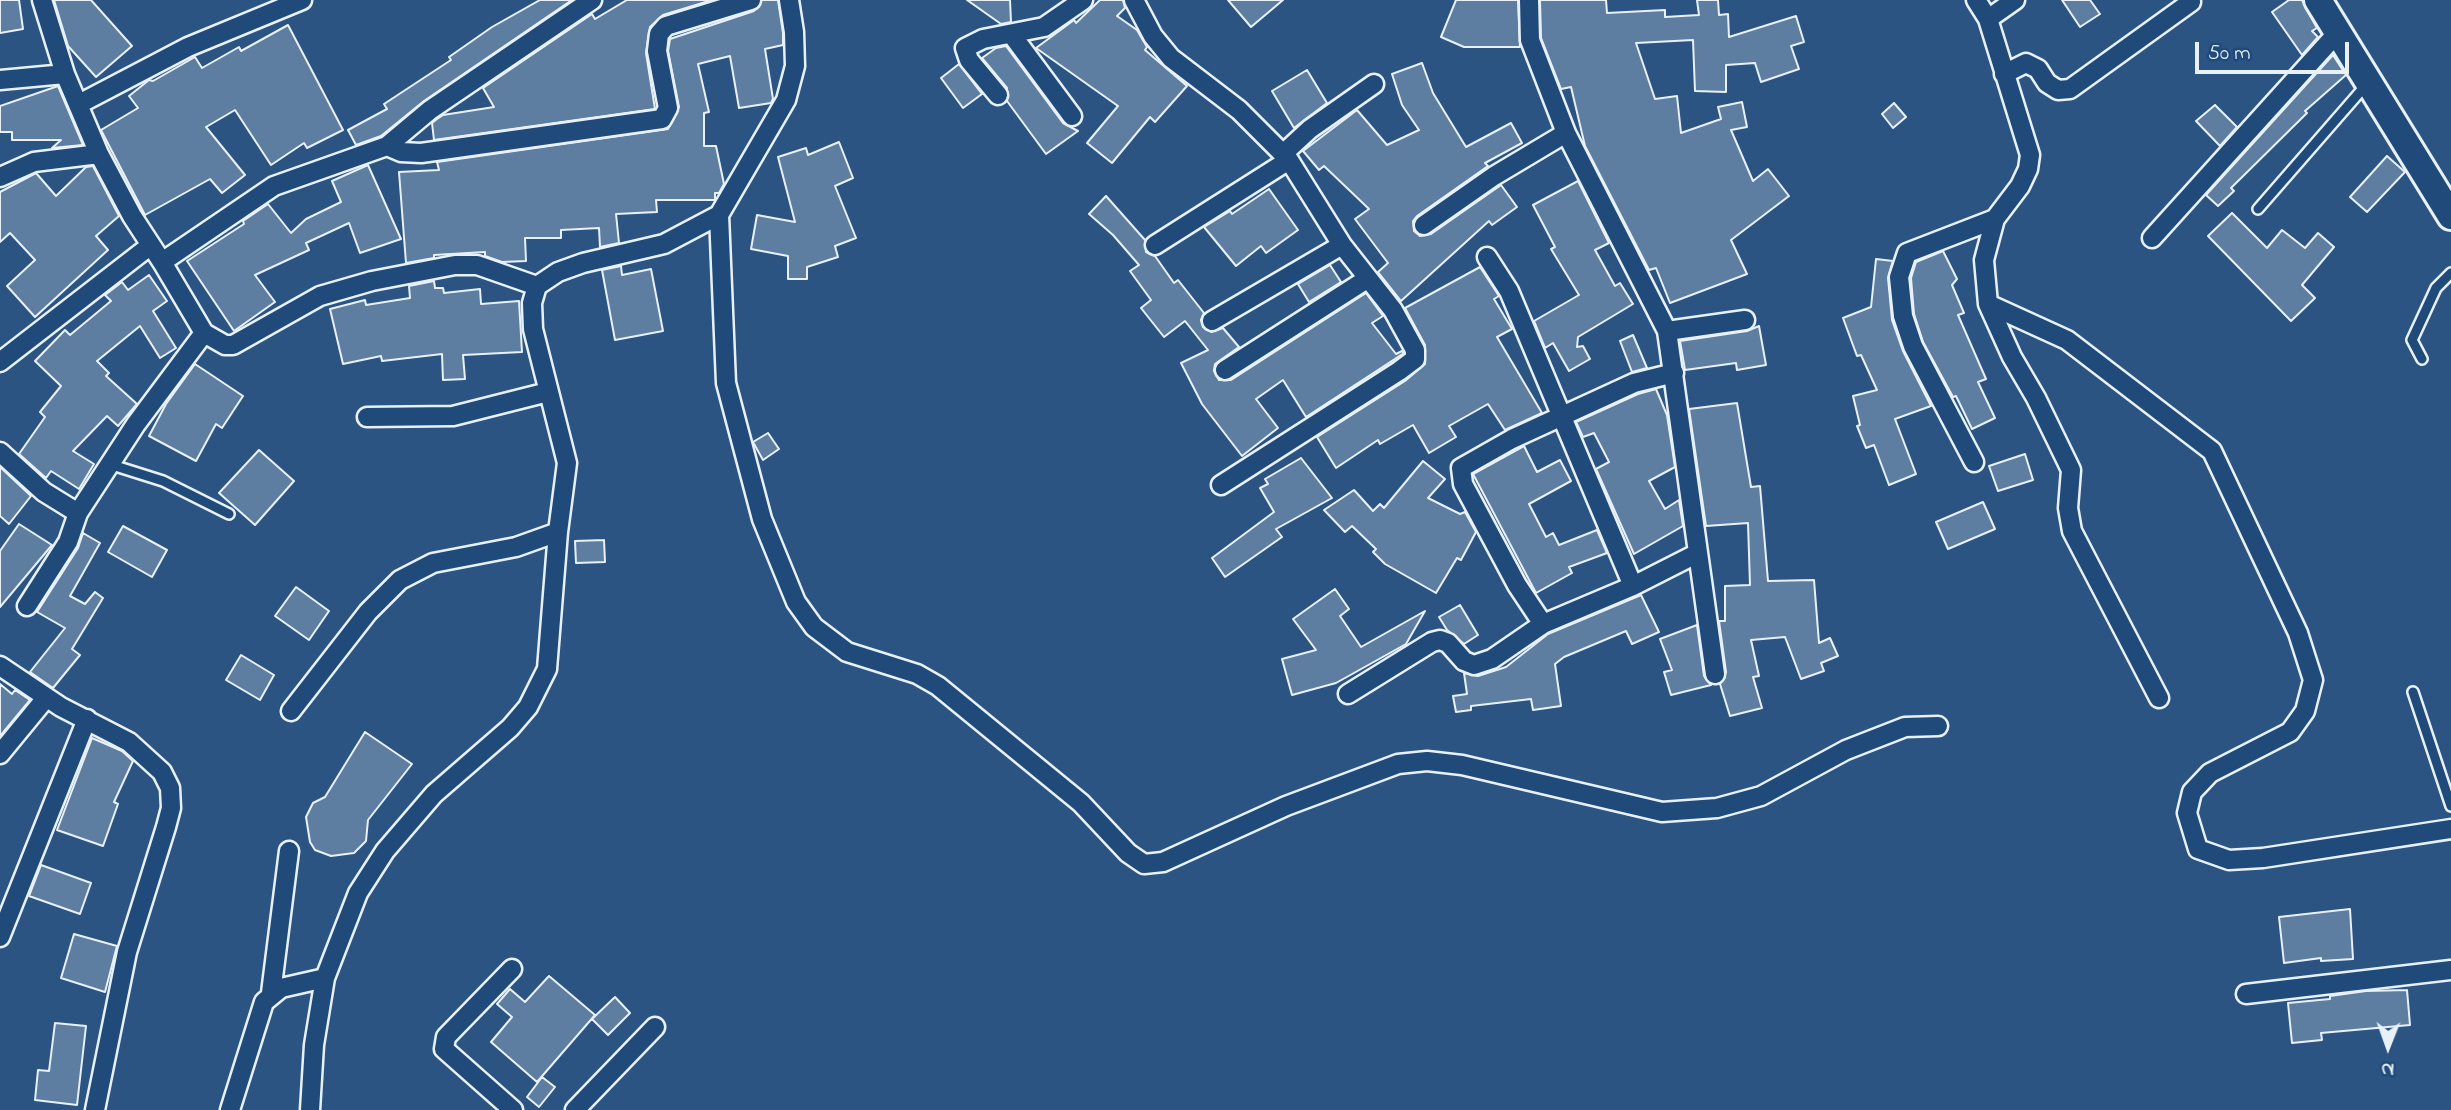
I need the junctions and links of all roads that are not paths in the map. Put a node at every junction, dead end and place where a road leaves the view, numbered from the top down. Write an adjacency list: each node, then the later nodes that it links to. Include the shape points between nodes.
1 (42, 0): 16 (street)
2 (302, 0): 22 (street, via 188,47)
3 (592, 0): 25 (street, via 430,110)
4 (751, 0): 25 (street, via 666,26 659,34 657,51 668,108 662,120 421,153)
5 (789, 0): 30 (street, via 795,66 786,100)
6 (1083, 0): 15 (street, via 1044,27)
7 (1134, 0): 27 (street, via 1171,58 1239,110)
8 (1529, 0): 24 (street, via 1530,40)
9 (1976, 0): 13 (street)
10 (2015, 0): 13 (street)
11 (2318, 0): 14 (street)
12 (2191, 2): 17 (street, via 2070,89 2058,90 2026,63)
13 (1988, 19): 17 (street)
14 (2339, 31): 20 (street); 34 (street)
15 (1012, 35): 21 (street, via 965,48 969,60); 23 (street)
16 (65, 74): 18 (street); 22 (street)
17 (2004, 74): 32 (street, via 2030,155 2020,186)
18 (0, 80)
19 (1374, 84): 27 (street, via 1310,129)
20 (2368, 84): 29 (lane); 31 (street)
21 (998, 95)
22 (79, 103): 26 (street)
23 (1072, 116)
24 (1566, 133): 33 (street); 46 (street)
25 (387, 146): 39 (street, via 274,186)
26 (99, 154): 28 (street, via 34,162); 35 (street)
27 (1286, 157): 36 (street); 37 (street)
28 (0, 177)
29 (2258, 208)
30 (719, 215): 42 (street, via 664,244 583,263); 74 (street, via 726,383 732,414 762,519 796,602 814,627 847,652 917,674 938,686 1081,803 1144,864 1163,862 1286,806 1398,764 1462,765 1662,812 1717,808 1761,796 1846,750 1905,727)
31 (2451, 216)
32 (1994, 219): 43 (street, via 1984,260); 56 (street, via 1907,253 1899,277 1903,316 1913,346)
33 (1424, 225)
34 (2152, 238)
35 (150, 245): 39 (street); 49 (street)
36 (1155, 245)
37 (1342, 245): 41 (street); 45 (street)
38 (1487, 257): 53 (street, via 1504,281)
39 (162, 262): 47 (street)
40 (2451, 273): 48 (lane, via 2436,288 2412,340)
41 (1367, 279): 50 (street); 58 (street, via 1392,310 1415,350 1415,359)
42 (537, 286): 47 (street, via 477,265 454,265 320,296 233,345); 52 (street, via 531,303 533,329)
43 (1988, 304): 71 (street, via 2071,470 2068,508 2072,531); 77 (street, via 2067,340 2212,451 2298,633 2313,680 2305,711 2290,732 2210,773 2192,792 2187,813 2198,849 2229,860 2263,858)
44 (1745, 320): 46 (street)
45 (1212, 321)
46 (1667, 331): 51 (street)
47 (204, 333): 57 (street)
48 (2422, 359)
49 (0, 362)
50 (1225, 370)
51 (1674, 373): 53 (street, via 1634,383); 62 (street)
52 (548, 392): 54 (street, via 453,416); 61 (street, via 567,463)
53 (1560, 416): 63 (street); 65 (street, via 1459,473 1511,574)
54 (367, 417)
55 (0, 452): 59 (street, via 44,492)
56 (1974, 462)
57 (108, 464): 59 (street); 60 (lane, via 163,481)
58 (1221, 485)
59 (78, 513): 64 (street, via 68,542)
60 (229, 514)
61 (558, 532): 72 (street, via 516,547 433,563 400,580 368,612); 82 (street, via 550,659 540,687 510,728 434,794 385,851 358,893)
62 (1698, 553): 63 (street); 67 (street)
63 (1633, 586): 65 (street)
64 (27, 606)
65 (1543, 624): 69 (street, via 1492,659 1474,664 1464,661 1448,643 1432,642)
66 (0, 666): 70 (street)
67 (1715, 674)
68 (2413, 692): 76 (lane)
69 (1348, 694)
70 (46, 698): 73 (street); 75 (street)
71 (2159, 698)
72 (291, 711)
73 (87, 719): 79 (street); 86 (street, via 146,755 170,788 171,808 127,952)
74 (1938, 726)
75 (0, 754)
76 (2451, 806)
77 (2451, 829)
78 (289, 851): 83 (street)
79 (0, 937)
80 (512, 969): 89 (street, via 446,1037 444,1049)
81 (2451, 970): 84 (street)
82 (326, 978): 83 (street); 88 (street, via 314,1045)
83 (271, 993): 87 (street, via 264,1002)
84 (2246, 994)
85 (655, 1027): 90 (street)
86 (95, 1110)
87 (230, 1110)
88 (310, 1110)
89 (513, 1110)
90 (575, 1110)

